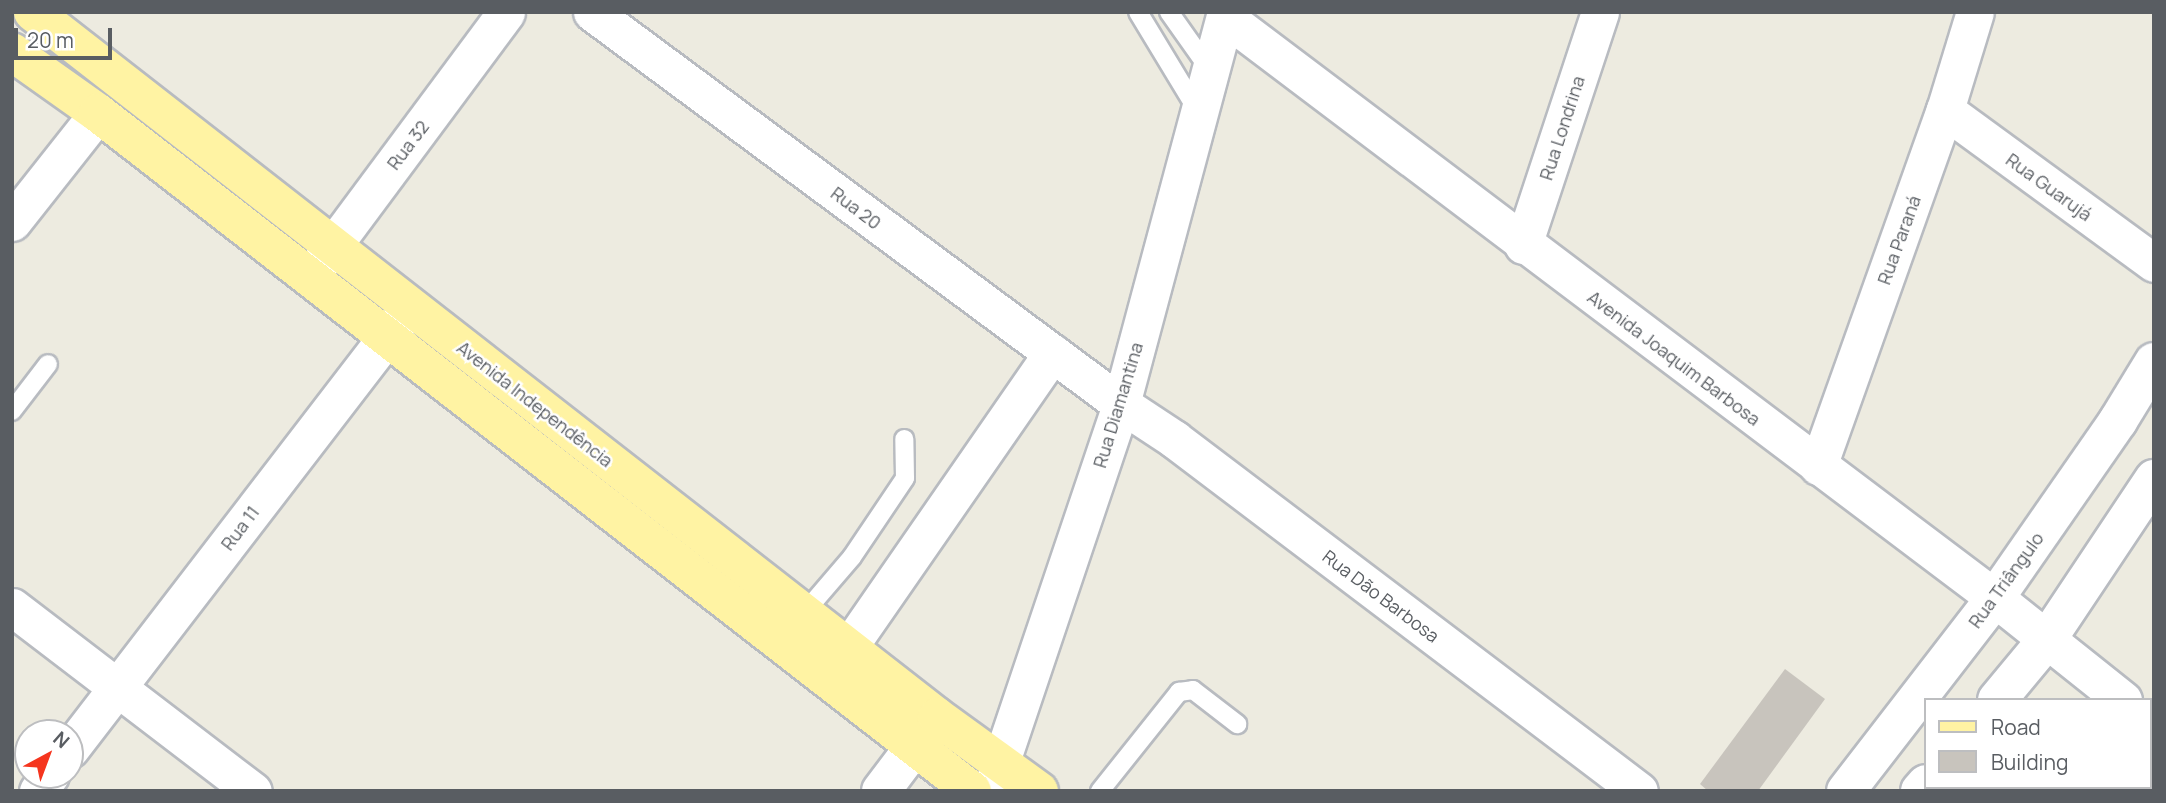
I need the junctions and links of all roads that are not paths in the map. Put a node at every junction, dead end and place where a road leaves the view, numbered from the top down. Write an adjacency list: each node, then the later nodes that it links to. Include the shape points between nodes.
1 (33, 12): 16 (main road, Avenida Independência)
2 (506, 12): 16 (street, Rua 32)
3 (592, 12): 21 (street, Rua 20)
4 (1138, 12): 13 (lane)
5 (1170, 12): 10 (lane)
6 (1600, 12): 15 (street, Rua Londrina)
7 (1976, 12): 11 (street, Rua Paraná)
8 (1225, 14): 10 (street, Rua Diamantina); 15 (street, Avenida Joaquim Barbosa)
9 (12, 52): 12 (main road, Avenida Independência)
10 (1210, 70): 13 (street, Rua Diamantina)
11 (1945, 110): 17 (street, Rua Guarujá); 27 (street, Rua Paraná)
12 (98, 113): 14 (street); 18 (main road, Avenida Independência)
13 (1199, 113): 24 (street, Rua Diamantina)
14 (12, 222)
15 (1523, 245): 27 (street, Avenida Joaquim Barbosa)
16 (332, 246): 18 (street, Rua 32); 19 (main road, Avenida Independência)
17 (2154, 263)
18 (310, 278): 20 (main road, Avenida Independência)
19 (410, 306): 20 (street, Rua 11); 31 (main road, Avenida Independência)
20 (386, 337): 33 (main road, Avenida Independência); 34 (street, Rua 11)
21 (1052, 353): 24 (street, Rua 20); 33 (street)
22 (2154, 362): 29 (main road, Rua Triângulo)
23 (48, 364): 25 (lane)
24 (1121, 404): 40 (street, Rua Diamantina); 46 (street, Rua Dão Barbosa, via 1174,439)
25 (12, 411)
26 (904, 439): 31 (lane, via 905,478 852,556)
27 (1818, 466): 29 (street, Avenida Joaquim Barbosa)
28 (2154, 479): 32 (main road)
29 (1995, 598): 32 (street, Avenida Joaquim Barbosa); 47 (main road, Rua Triângulo)
30 (12, 607): 34 (street)
31 (804, 613): 33 (main road, Avenida Independência)
32 (2046, 641): 35 (main road); 36 (street, Avenida Joaquim Barbosa)
33 (835, 661): 39 (main road, Avenida Independência)
34 (117, 688): 38 (street, Rua 11); 42 (street)
35 (1999, 698)
36 (2120, 698)
37 (1237, 724): 45 (lane, via 1193,690 1179,692)
38 (84, 731)
39 (925, 732): 40 (main road, Avenida Independência); 43 (main road); 44 (main road, Avenida Independência)
40 (997, 777): 41 (main road, Avenida Independência)
41 (1036, 790)
42 (253, 791)
43 (881, 791)
44 (972, 791)
45 (1100, 791)
46 (1639, 791)
47 (1846, 791)

